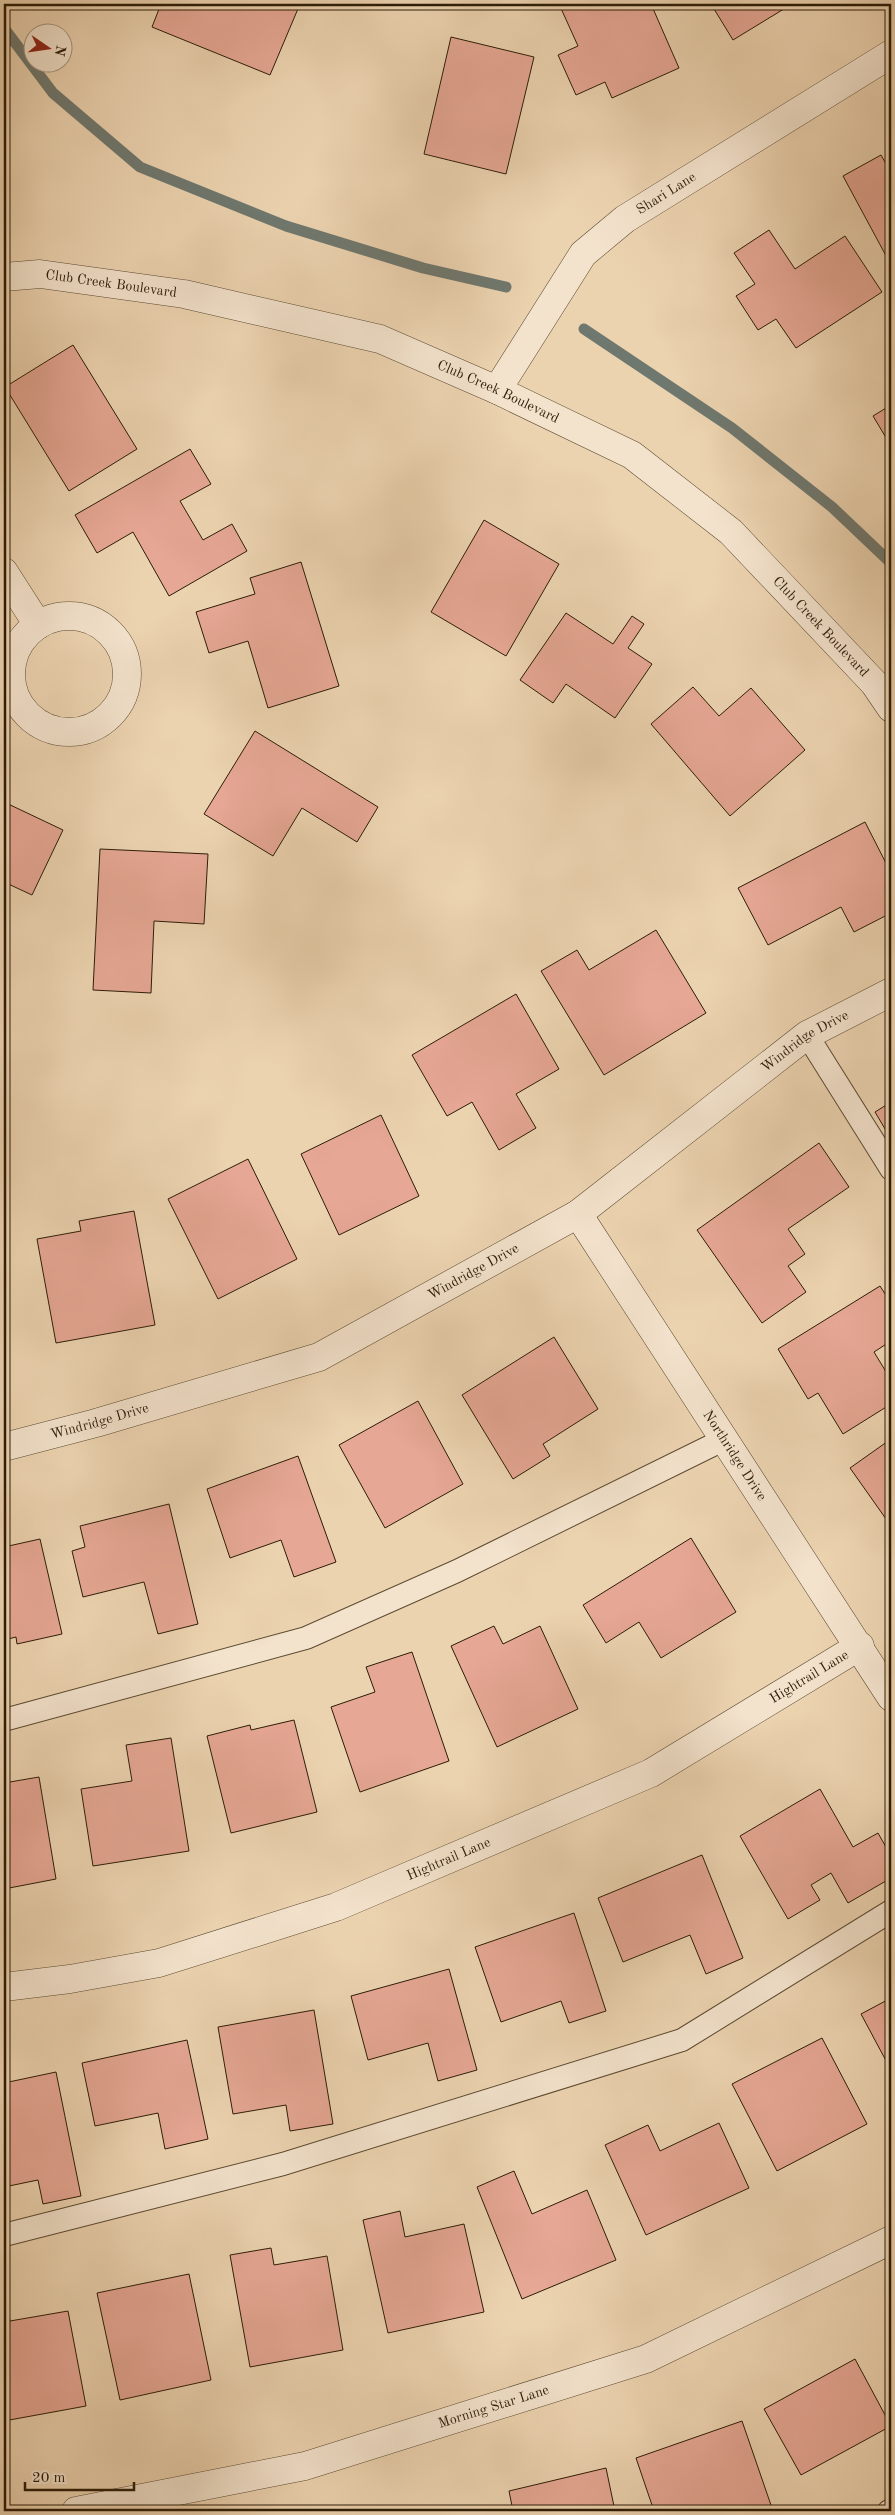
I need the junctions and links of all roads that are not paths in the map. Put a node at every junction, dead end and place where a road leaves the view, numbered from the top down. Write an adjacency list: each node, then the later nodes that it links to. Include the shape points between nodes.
1 (891, 54): 3 (street, Shari Lane, via 625,218 583,254)
2 (4, 278): 3 (street, Club Creek Boulevard, via 40,274 203,298 380,339)
3 (498, 390): 6 (street, Club Creek Boulevard, via 632,454 732,532 874,682)
4 (4, 572): 5 (street)
5 (38, 625): 5 (street, via 24,638 15,655 14,693 24,710 38,723 56,731 74,732 93,727 109,716 121,701 127,683 126,664 120,646 93,620 74,616 55,618)
6 (891, 708)
7 (891, 992): 8 (street, Windridge Drive)
8 (807, 1035): 9 (lane); 10 (street, Windridge Drive)
9 (891, 1169)
10 (578, 1214): 11 (street, Northridge Drive); 12 (street, Windridge Drive, via 319,1357)
11 (725, 1439): 13 (street, Northridge Drive); 15 (lane, via 457,1571 306,1638)
12 (4, 1447)
13 (860, 1646): 14 (street, Northridge Drive); 17 (street, Hightrail Lane, via 651,1773 336,1907 159,1963)
14 (891, 1697)
15 (4, 1720)
16 (891, 1911): 18 (lane, via 682,2040 283,2164)
17 (4, 1987)
18 (4, 2235)
19 (891, 2240): 20 (street, Morning Star Lane, via 646,2359 305,2466)
20 (76, 2511)

